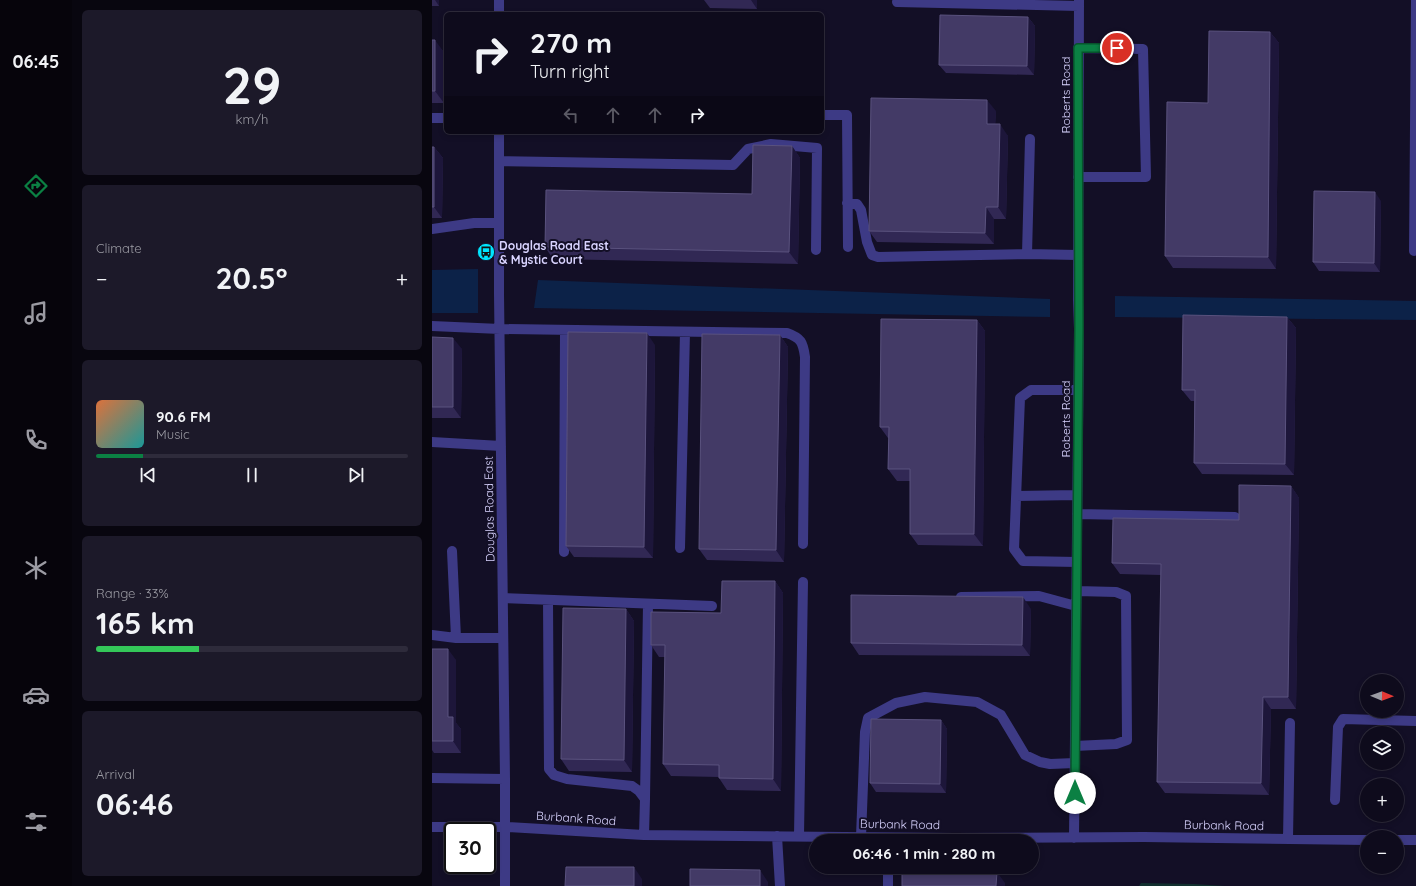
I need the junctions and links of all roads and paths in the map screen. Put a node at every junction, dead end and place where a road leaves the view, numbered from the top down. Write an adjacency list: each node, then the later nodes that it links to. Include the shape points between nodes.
1 (499, 0): 5 (street)
2 (1416, 1): 19 (street)
3 (897, 2): 4 (street)
4 (1079, 3): 6 (street, Roberts Road)
5 (499, 12)
6 (1078, 48): 13 (street, Roberts Road); 13 (street, via 1143,48 1146,177)
7 (824, 115): 14 (street, via 847,115)
8 (432, 118): 9 (street)
9 (444, 118)
10 (499, 134): 12 (street, Douglas Road East)
11 (1030, 139): 20 (street)
12 (499, 161): 15 (street, Douglas Road East); 18 (street, via 733,165 748,149 771,144 817,148)
13 (1078, 177): 21 (street, Roberts Road)
14 (847, 203): 17 (street); 20 (street, via 857,204 861,210 867,242 872,255 878,257)
15 (499, 223): 16 (street, via 474,223); 23 (street, Douglas Road East)
16 (432, 229)
17 (848, 247)
18 (816, 250)
19 (1414, 251)
20 (1028, 254): 21 (street)
21 (1078, 255): 26 (street, Roberts Road)
22 (432, 326): 23 (street)
23 (500, 329): 24 (street); 28 (street, Douglas Road East)
24 (565, 330): 25 (street); 36 (street)
25 (685, 332): 33 (street, via 787,333 797,337 803,346); 34 (street)
26 (1078, 390): 29 (street, Roberts Road); 30 (street, via 1031,390 1020,398)
27 (432, 442): 28 (street)
28 (501, 446): 41 (street, Douglas Road East)
29 (1077, 495): 30 (street); 31 (street, Roberts Road)
30 (1016, 496): 37 (street, via 1014,549 1023,561)
31 (1077, 514): 32 (street); 37 (street, Roberts Road)
32 (1235, 517)
33 (803, 544)
34 (680, 548)
35 (452, 551): 47 (street)
36 (564, 552)
37 (1077, 562): 39 (street, Roberts Road)
38 (803, 582): 62 (street)
39 (1076, 592): 45 (street, Roberts Road); 51 (street, via 1116,592 1126,596 1127,740 1116,744)
40 (955, 597): 45 (street, via 1039,596)
41 (503, 598): 42 (street); 48 (street, Douglas Road East)
42 (548, 600): 43 (street); 55 (street, via 549,769 554,775 567,779 632,786)
43 (648, 604): 44 (street); 55 (street)
44 (712, 606)
45 (1076, 606): 51 (street, Roberts Road)
46 (432, 636): 47 (street)
47 (456, 638): 48 (street)
48 (503, 638): 54 (street, Douglas Road East)
49 (1416, 722): 56 (street, via 1343,720 1338,727)
50 (1290, 723): 66 (street)
51 (1075, 746): 52 (street, Roberts Road)
52 (1075, 763): 59 (street, via 1050,764 1025,755 1001,715 977,702 925,697 896,703 868,718 865,732); 65 (street, Roberts Road)
53 (432, 778): 54 (street)
54 (505, 779): 58 (street, Douglas Road East)
55 (645, 799): 60 (street)
56 (1335, 800)
57 (432, 827): 58 (street, Burbank Road)
58 (506, 827): 60 (street, Burbank Road); 71 (street, Douglas Road East)
59 (862, 834)
60 (644, 835): 61 (street, Burbank Road)
61 (777, 836): 62 (street, Burbank Road); 72 (street)
62 (799, 836): 63 (street, Burbank Road)
63 (809, 836)
64 (1039, 838): 65 (street, Burbank Road)
65 (1074, 838): 66 (street, Burbank Road)
66 (1288, 839): 67 (street, Burbank Road)
67 (1360, 840)
68 (1404, 840): 69 (street)
69 (1416, 840)
70 (888, 874): 73 (street)
71 (505, 886)
72 (780, 886)
73 (888, 886)

